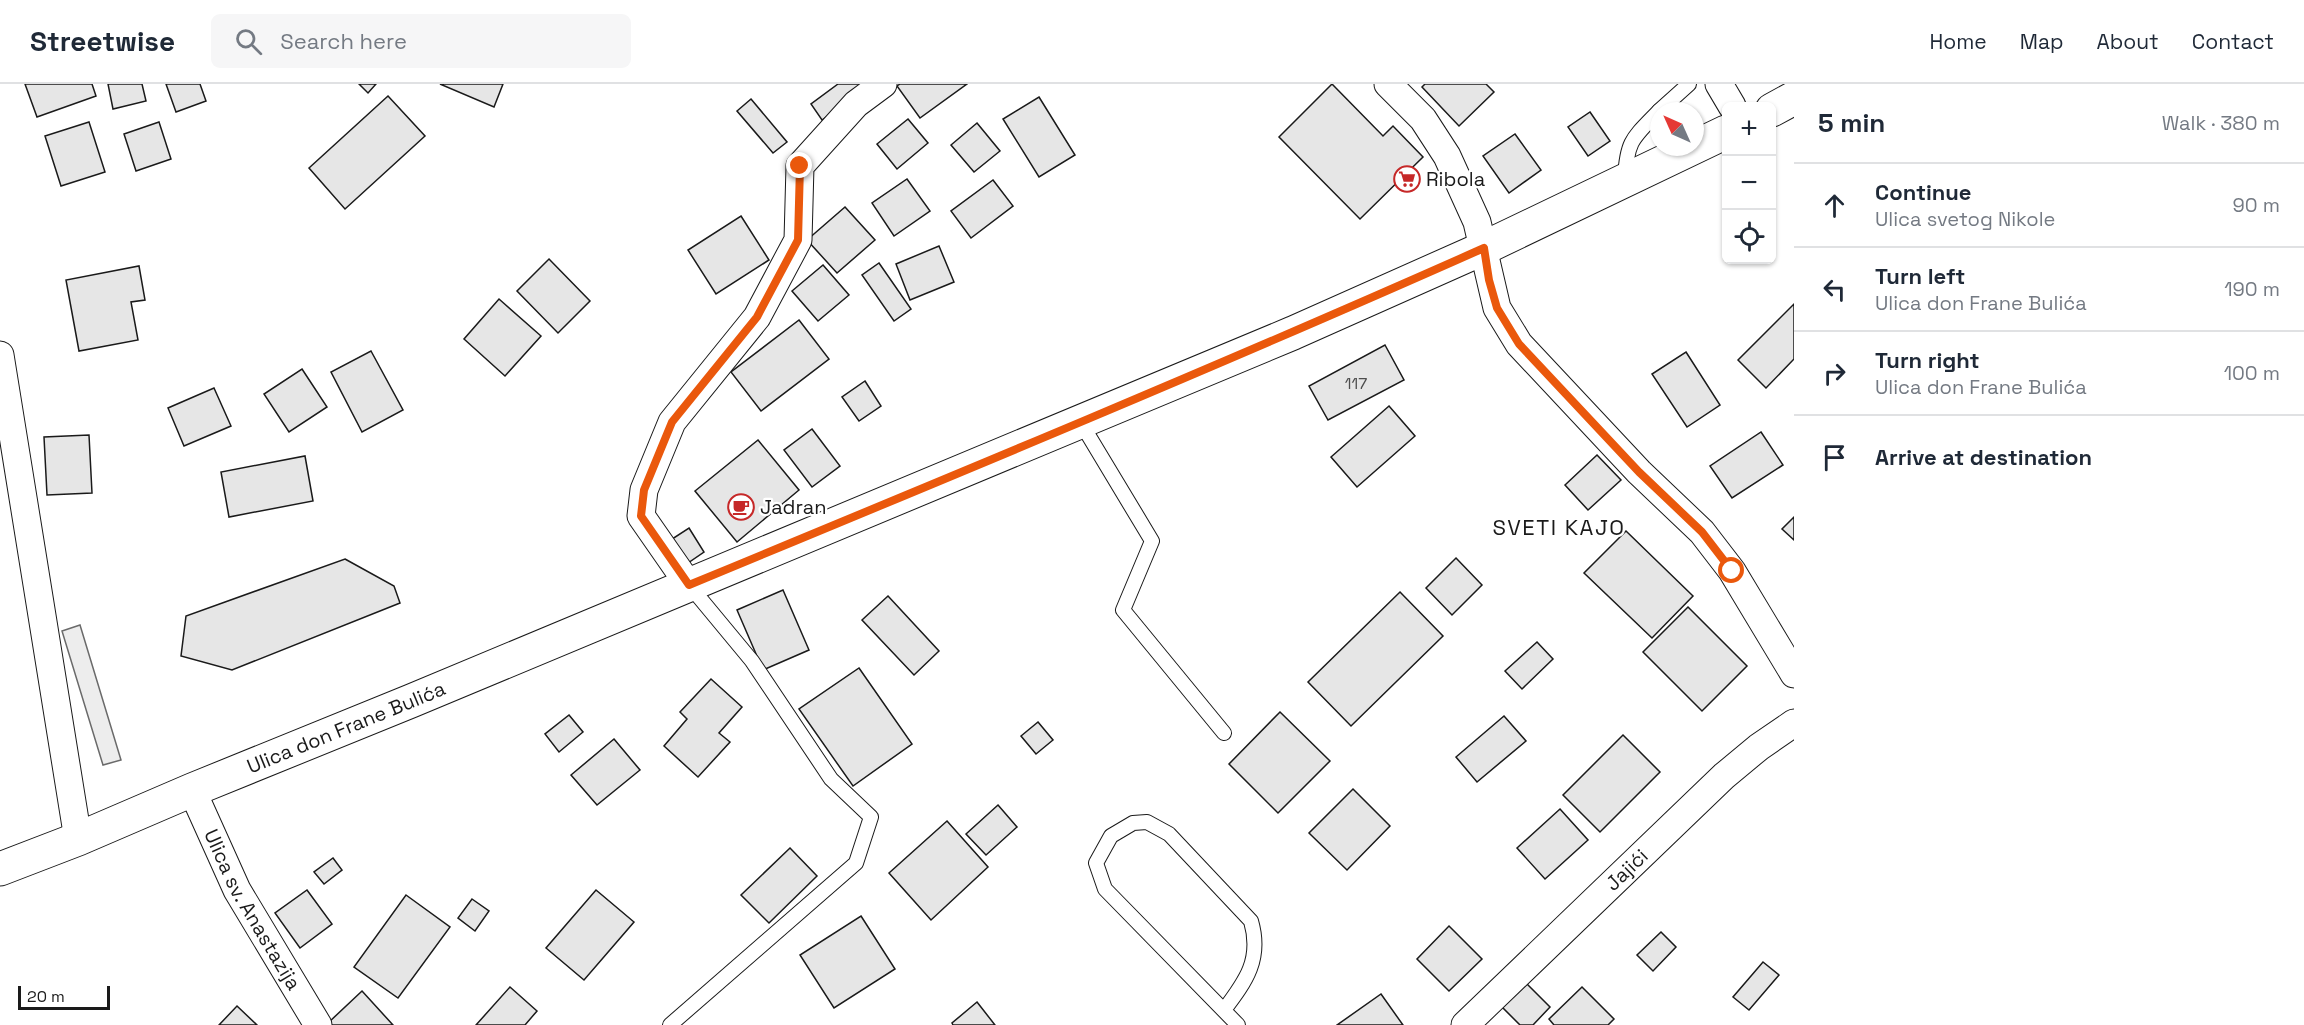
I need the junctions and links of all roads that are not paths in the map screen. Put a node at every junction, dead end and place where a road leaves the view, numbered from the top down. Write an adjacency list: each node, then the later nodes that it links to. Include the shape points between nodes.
1 (883, 84): 15 (street, via 856,104 800,166 798,240 757,317 672,422 644,490 641,516)
2 (1388, 84): 12 (street, via 1423,119 1447,156 1477,222)
3 (1689, 84): 6 (lane)
4 (1719, 84): 7 (street)
5 (1794, 98): 8 (street)
6 (1669, 102)
7 (1730, 102)
8 (1776, 108)
9 (1650, 120): 11 (lane, via 1626,151)
10 (1722, 134): 11 (street, Ulica don Frane Bulića)
11 (1624, 181): 12 (street, Ulica don Frane Bulića)
12 (1484, 248): 14 (street, Ulica don Frane Bulića); 16 (street, via 1497,308 1519,344 1639,472 1702,532 1732,571)
13 (0, 355): 20 (street)
14 (1082, 423): 15 (street, Ulica don Frane Bulića); 18 (lane, via 1152,541 1123,610)
15 (689, 585): 19 (street, Ulica don Frane Bulića); 24 (lane, via 752,661 831,779 871,817 856,863)
16 (1794, 674)
17 (1794, 723): 26 (street, Jajići, via 1724,776)
18 (1224, 733)
19 (192, 790): 20 (street, Ulica don Frane Bulića); 23 (street, Ulica sv. Anastazija, via 237,890)
20 (78, 838): 21 (street, Ulica don Frane Bulića)
21 (0, 869)
22 (1224, 1010): 22 (lane, via 1105,889 1096,863 1111,836 1132,823 1147,822 1169,834 1251,921 1255,936 1253,962); 25 (lane)
23 (318, 1025)
24 (670, 1025)
25 (1238, 1025)
26 (1465, 1025)

